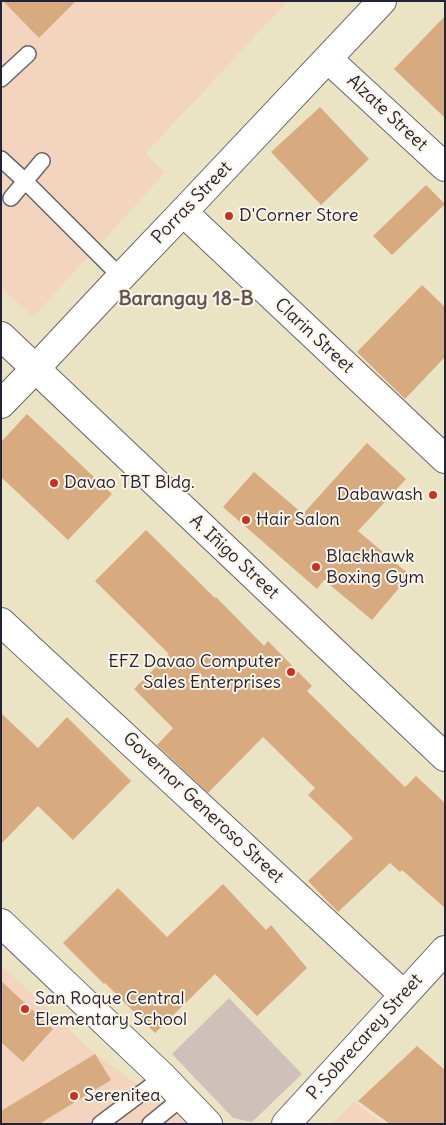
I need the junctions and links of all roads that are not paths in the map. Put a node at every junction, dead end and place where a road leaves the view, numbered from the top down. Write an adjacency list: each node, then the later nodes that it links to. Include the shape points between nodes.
1 (382, 1): 3 (street, Porras Street)
2 (28, 54): 4 (lane)
3 (328, 58): 7 (street, Alzate Street); 10 (street, Porras Street)
4 (1, 79)
5 (1, 159): 8 (lane)
6 (42, 161): 8 (lane)
7 (445, 167)
8 (25, 181): 9 (lane); 11 (lane)
9 (11, 198)
10 (183, 212): 11 (street, Porras Street); 15 (street, Clarin Street)
11 (121, 277): 13 (street, Porras Street)
12 (1, 336): 13 (street, A. Iñigo Street)
13 (35, 369): 14 (street, Porras Street); 17 (street, A. Iñigo Street)
14 (1, 404)
15 (445, 459)
16 (1, 622): 20 (street, Governor Generoso Street)
17 (445, 757)
18 (1, 923): 21 (street)
19 (445, 950): 20 (street, P. Sobrecarey Street)
20 (404, 994): 26 (street, P. Sobrecarey Street)
21 (163, 1077): 22 (street); 23 (lane)
22 (183, 1097): 24 (lane); 25 (street)
23 (105, 1122)
24 (150, 1124)
25 (208, 1124)
26 (286, 1124)

